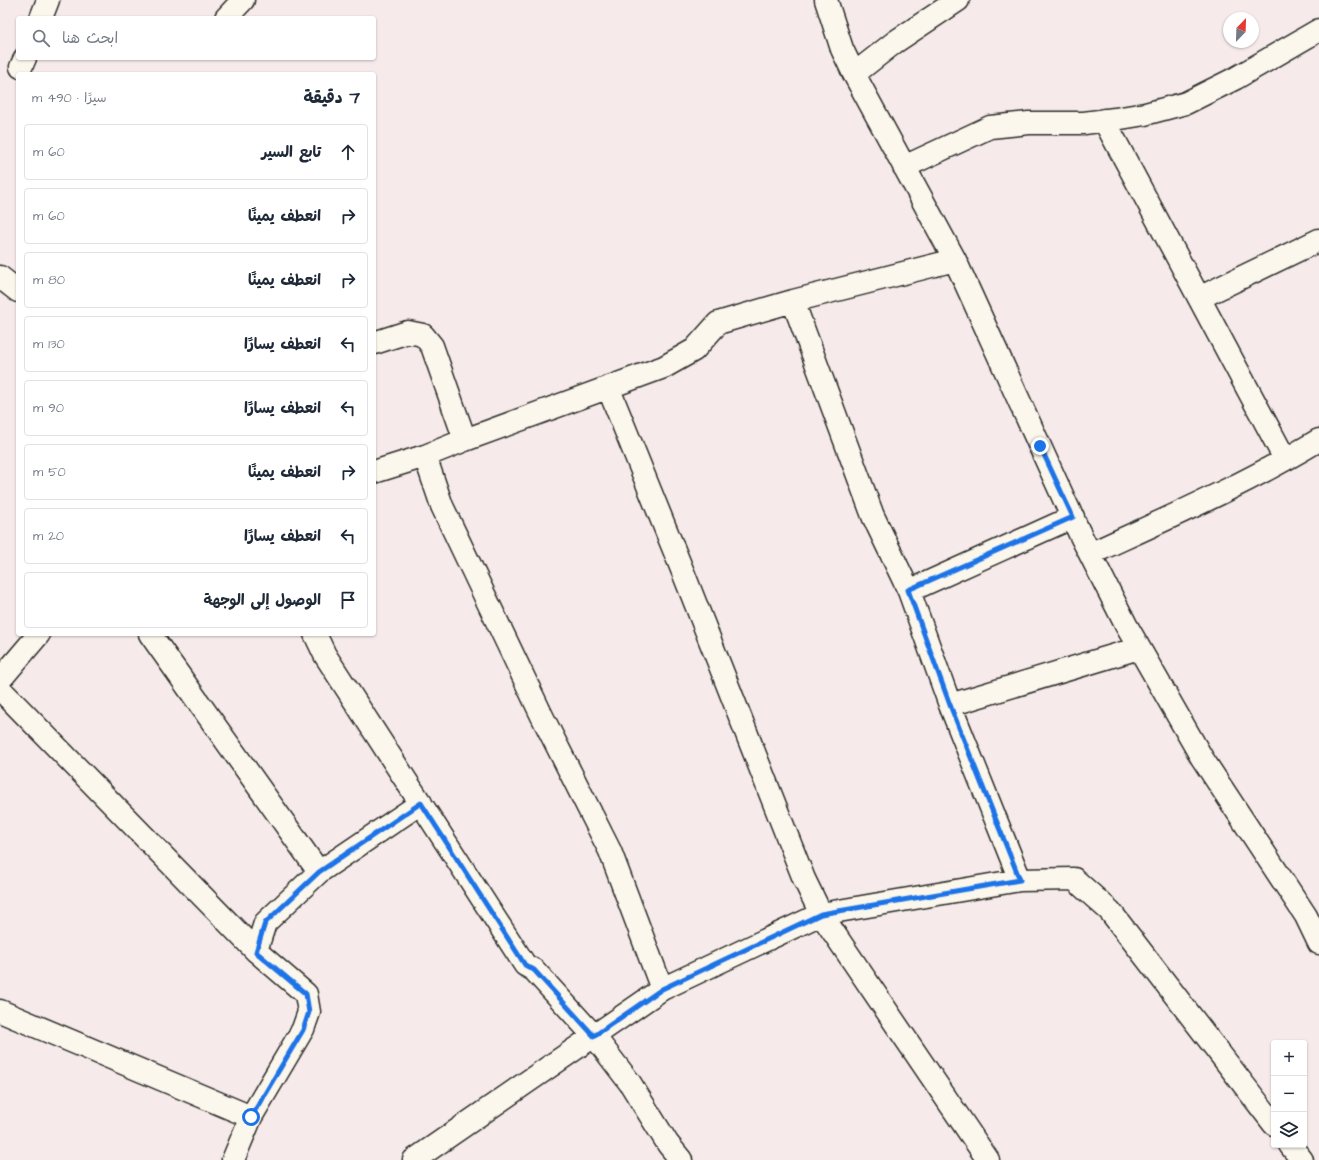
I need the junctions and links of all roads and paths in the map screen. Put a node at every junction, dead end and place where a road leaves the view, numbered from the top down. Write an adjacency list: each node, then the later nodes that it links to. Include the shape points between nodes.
1 (48, 0): 5 (street)
2 (243, 0): 6 (street)
3 (826, 0): 8 (street, via 842,49)
4 (958, 0): 8 (street, via 895,42)
5 (42, 16)
6 (228, 16)
7 (1319, 30): 9 (street, via 1236,78 1186,103 1145,114)
8 (854, 74): 10 (street)
9 (1104, 120): 10 (street, via 990,127); 15 (street)
10 (904, 167): 12 (street)
11 (1319, 240): 15 (street)
12 (955, 260): 16 (street); 24 (street)
13 (0, 277): 14 (street)
14 (16, 289)
15 (1199, 298): 22 (street)
16 (793, 301): 18 (street, via 718,323 688,354 664,367); 26 (street, via 873,516)
17 (376, 342): 19 (street, via 408,332 423,335 432,346)
18 (608, 387): 19 (street); 37 (street, via 804,879)
19 (465, 440): 21 (street)
20 (1319, 440): 22 (street)
21 (424, 456): 23 (street); 40 (street, via 442,506 542,716 610,851)
22 (1285, 459): 25 (street, via 1211,498)
23 (376, 471)
24 (1073, 517): 25 (street); 26 (street)
25 (1090, 554): 30 (street)
26 (908, 590): 33 (street)
27 (37, 636): 31 (street)
28 (151, 636): 35 (street)
29 (316, 636): 34 (street, via 325,655)
30 (1139, 648): 33 (street); 38 (street, via 1202,758)
31 (0, 680)
32 (0, 689): 39 (street)
33 (950, 705): 36 (street)
34 (421, 803): 35 (street); 42 (street, via 525,965 534,970)
35 (319, 872): 39 (street, via 265,923)
36 (1020, 880): 37 (street); 44 (street, via 1074,879 1110,911)
37 (821, 914): 40 (street); 49 (street)
38 (1316, 933)
39 (256, 952): 43 (street, via 306,994 309,1012 303,1030)
40 (662, 989): 42 (street)
41 (0, 1011): 43 (street)
42 (594, 1036): 47 (street); 48 (street, via 630,1083 668,1144)
43 (251, 1117): 46 (street)
44 (1271, 1120)
45 (1292, 1148): 50 (street)
46 (233, 1160)
47 (414, 1160)
48 (681, 1160)
49 (988, 1160)
50 (1302, 1160)

